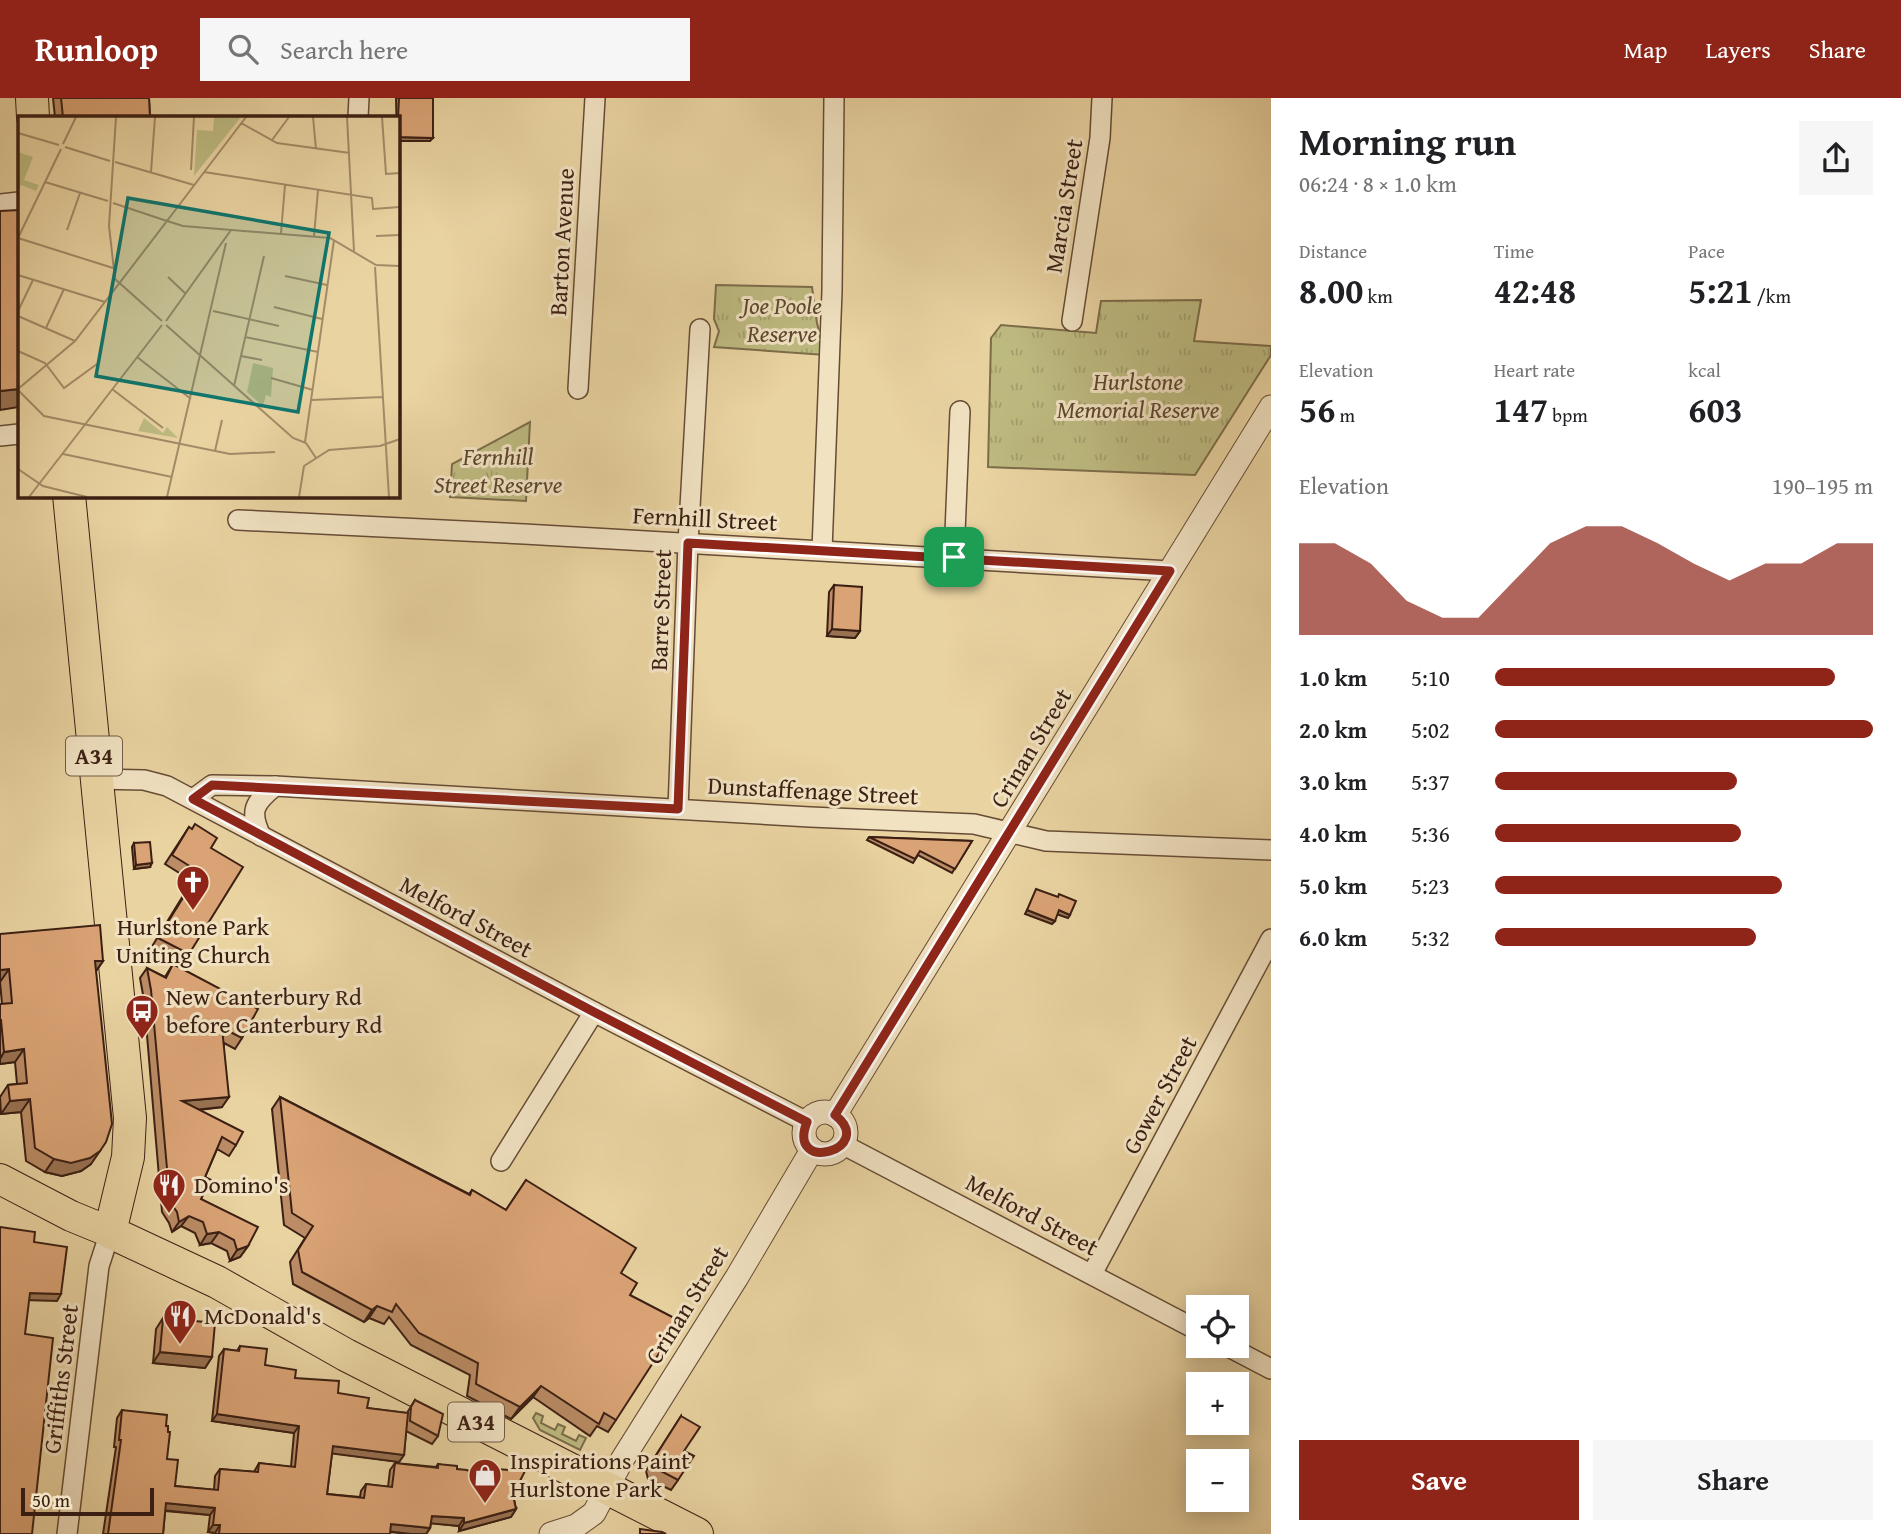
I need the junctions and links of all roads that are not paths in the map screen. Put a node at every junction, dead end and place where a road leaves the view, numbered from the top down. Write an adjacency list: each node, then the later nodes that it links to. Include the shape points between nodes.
1 (32, 98): 6 (highway)
2 (359, 98): 7 (street)
3 (595, 98): 12 (street, Barton Avenue)
4 (834, 98): 20 (street)
5 (1102, 98): 10 (street, Marcia Street)
6 (33, 116)
7 (358, 116)
8 (18, 202): 9 (street)
9 (0, 204)
10 (1072, 321)
11 (700, 329): 19 (street, Barre Street)
12 (578, 389)
13 (1271, 407): 22 (street, Crinan Street)
14 (960, 411): 21 (street)
15 (18, 434): 16 (street)
16 (0, 436)
17 (69, 497): 23 (highway, A34)
18 (238, 520): 19 (street, Fernhill Street)
19 (688, 543): 20 (street, Fernhill Street); 26 (street, Barre Street)
20 (822, 550): 21 (street, Fernhill Street)
21 (954, 557): 22 (street, Fernhill Street)
22 (1170, 571): 27 (street, Crinan Street)
23 (96, 779): 25 (street, Melford Street, via 156,782); 38 (highway, A34, via 130,1118 128,1157)
24 (275, 786): 25 (street, Dunstaffenage Street, via 212,785); 26 (street, Dunstaffenage Street); 28 (street, via 255,808)
25 (201, 803): 28 (street, Melford Street)
26 (678, 809): 27 (street, Dunstaffenage Street, via 974,824)
27 (1011, 832): 29 (street, Dunstaffenage Street, via 1046,841); 32 (street, Crinan Street)
28 (261, 836): 31 (street, Melford Street)
29 (1271, 850)
30 (1271, 939): 39 (street, Gower Street)
31 (594, 1012): 33 (street, Melford Street); 36 (street)
32 (835, 1115): 33 (street, via 823,1112); 34 (street, via 844,1125)
33 (807, 1122): 35 (street, via 804,1135)
34 (842, 1144): 35 (street, via 823,1154); 39 (street, Melford Street)
35 (812, 1150): 43 (street, Crinan Street)
36 (501, 1161)
37 (0, 1179): 38 (main road)
38 (110, 1232): 43 (highway, A34, via 218,1282 346,1355); 44 (street, Griffiths Street, via 99,1266)
39 (1092, 1274): 40 (street, Melford Street)
40 (1186, 1324)
41 (1249, 1358): 42 (street)
42 (1271, 1369)
43 (606, 1488): 45 (street, Crinan Street, via 589,1518); 46 (highway, A34)
44 (67, 1534)
45 (551, 1534)
46 (697, 1534)

